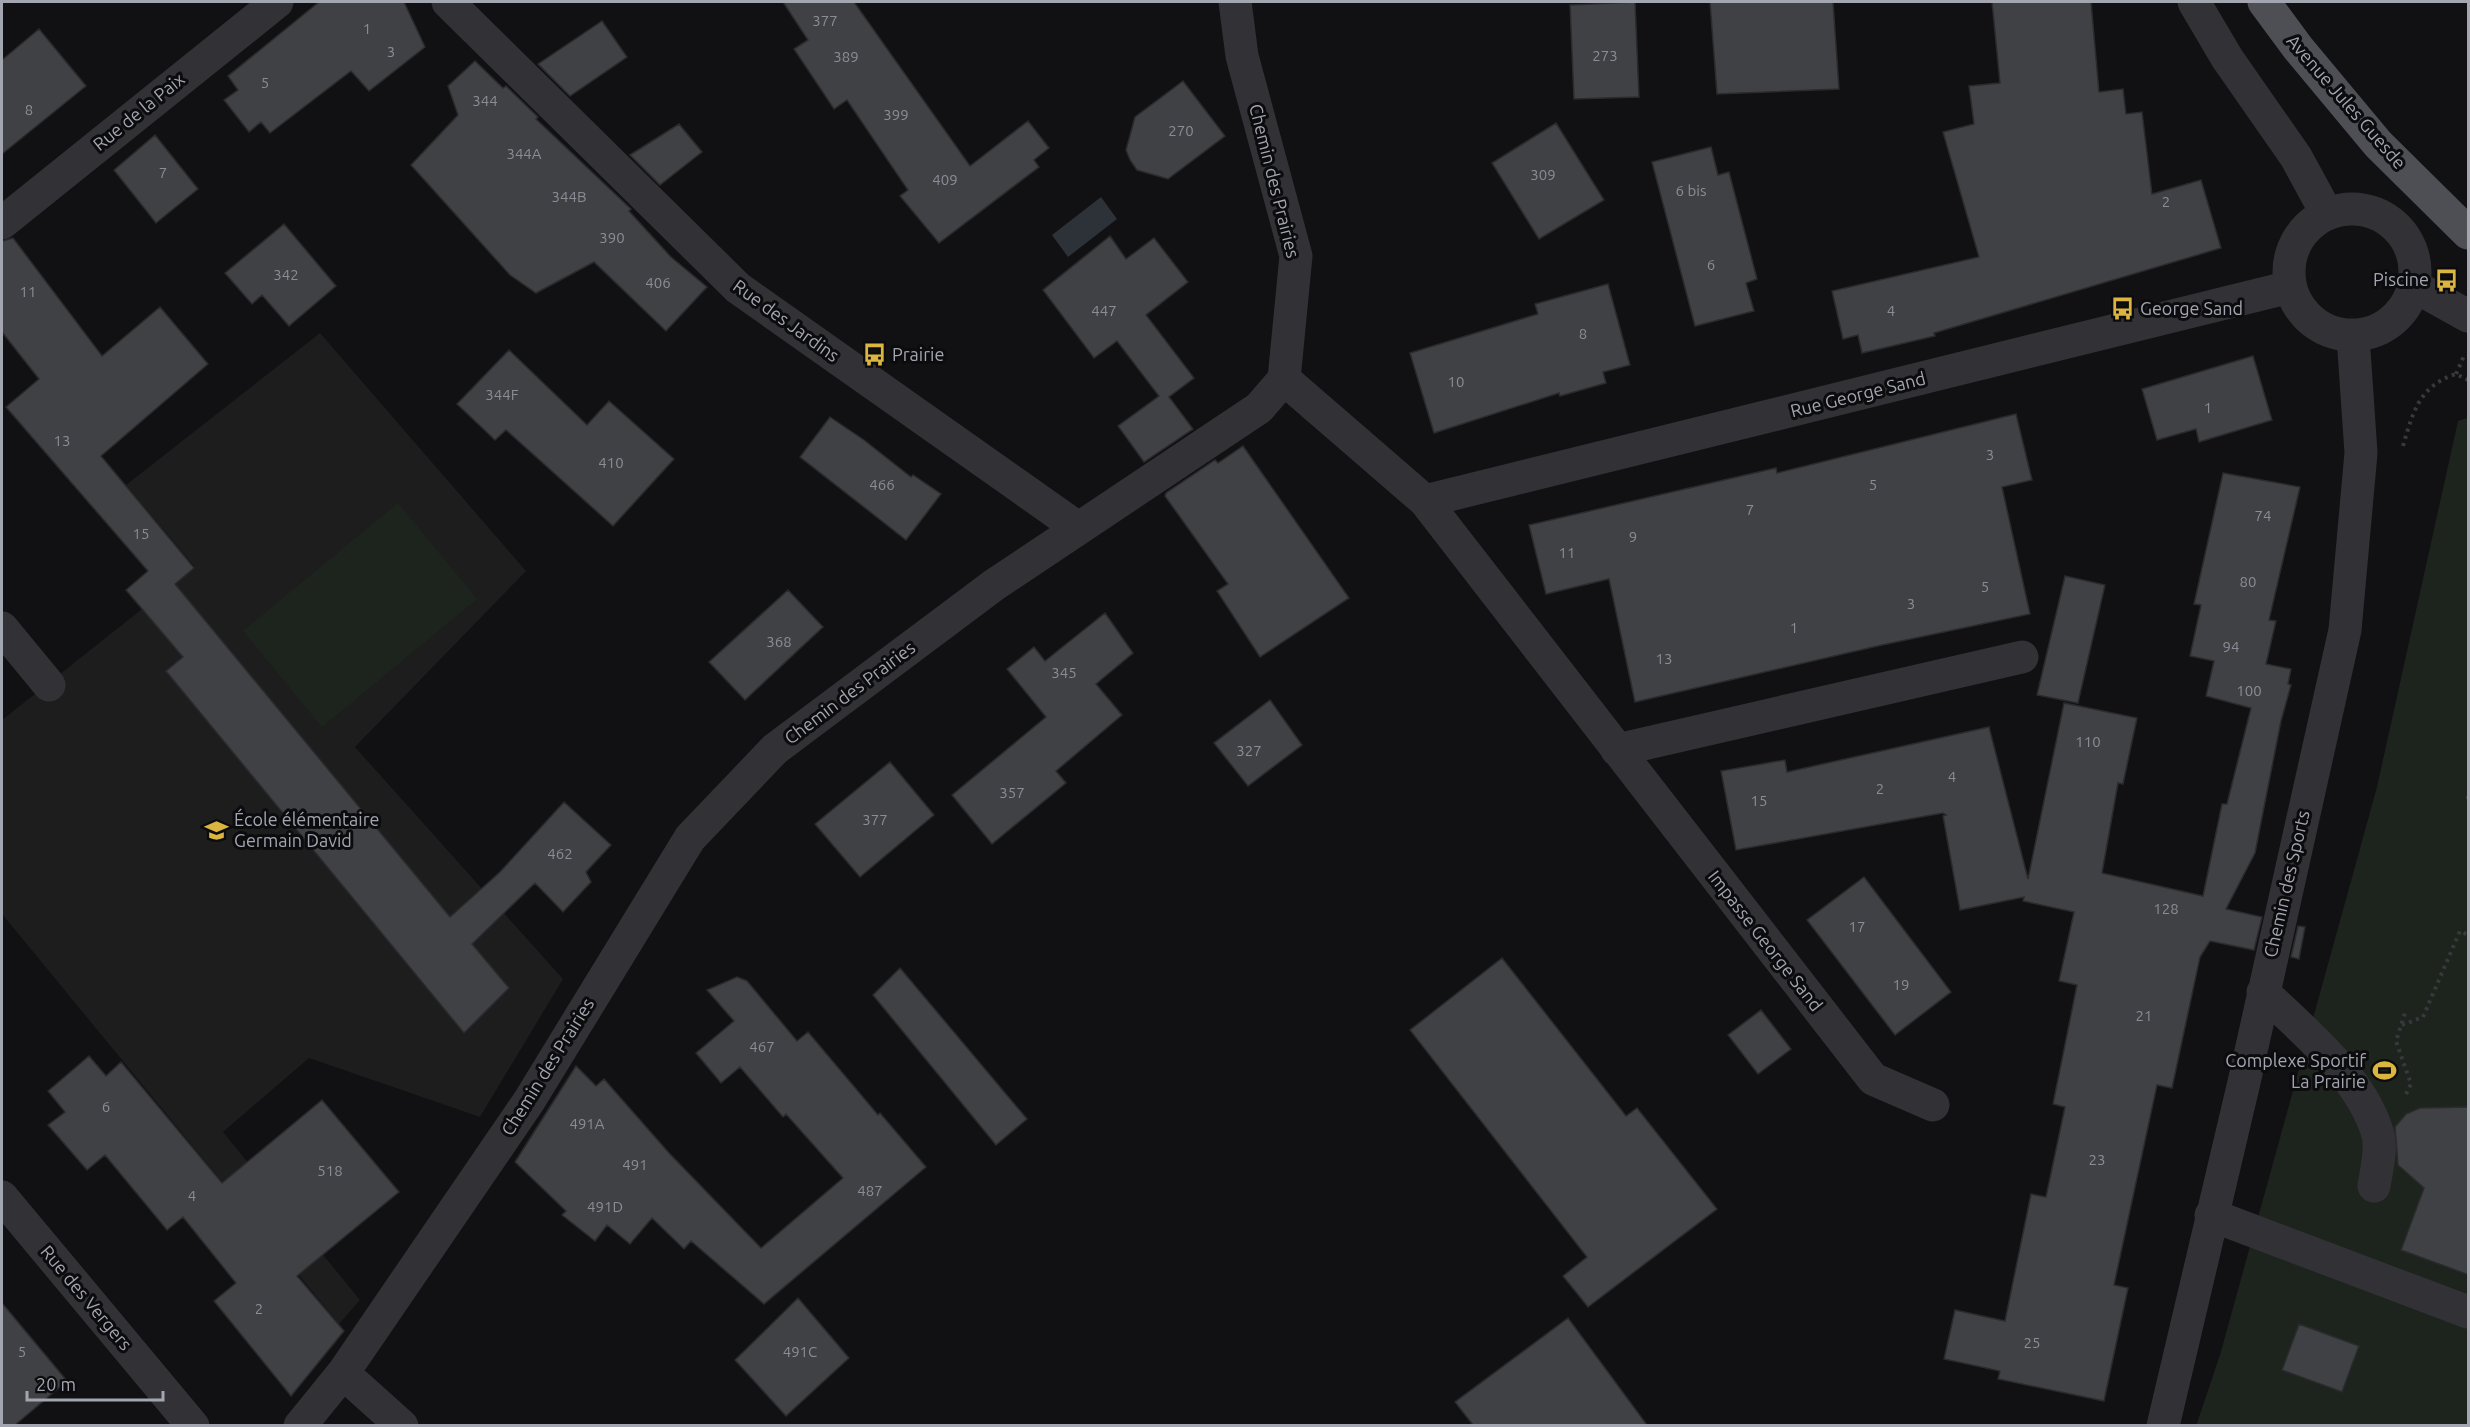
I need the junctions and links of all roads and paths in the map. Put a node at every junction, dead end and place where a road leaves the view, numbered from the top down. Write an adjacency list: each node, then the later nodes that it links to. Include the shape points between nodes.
1 (277, 2): 7 (street, Rue de la Paix)
2 (448, 2): 19 (street, Rue des Jardins, via 738,288)
3 (1236, 2): 15 (street, Chemin des Prairies, via 1242,56 1296,256)
4 (2194, 2): 6 (street, via 2227,58 2296,157)
5 (2264, 2): 8 (main road, Avenue Jules Guesde, via 2378,144)
6 (2326, 214): 9 (street, via 2366,210 2384,217 2410,247 2415,266); 10 (street, via 2299,236 2291,253)
7 (2, 223)
8 (2464, 228)
9 (2414, 286): 11 (street); 12 (street, via 2406,306 2392,321 2374,332)
10 (2290, 287): 12 (street, via 2299,307 2314,323 2332,333); 18 (street, Rue George Sand)
11 (2469, 316)
12 (2353, 336): 17 (street, Chemin des Sports)
13 (2464, 354): 14 (path)
14 (2456, 374): 16 (path); 17 (path, via 2428,387 2412,416 2400,458)
15 (1284, 379): 18 (street, Impasse George Sand); 19 (street, Chemin des Prairies, via 1259,408)
16 (2469, 380)
17 (2361, 453): 25 (street, Chemin des Sports, via 2346,630)
18 (1425, 501): 23 (street, Impasse George Sand)
19 (1078, 528): 34 (street, Chemin des Prairies, via 994,585 775,749 690,838 529,1101)
20 (2, 628): 22 (street)
21 (2022, 657): 23 (street)
22 (49, 685)
23 (1617, 750): 28 (street, Impasse George Sand, via 1873,1079)
24 (2469, 935): 27 (path, via 2460,931 2422,1017)
25 (2263, 992): 29 (street, via 2361,1094); 32 (street, Chemin des Sports)
26 (2406, 1010): 27 (path)
27 (2401, 1025): 29 (path, via 2396,1041 2411,1084 2399,1108)
28 (1933, 1105)
29 (2372, 1121): 30 (street, via 2379,1137)
30 (2374, 1186)
31 (2, 1197): 35 (street, Rue des Vergers)
32 (2211, 1215): 33 (street); 38 (street, Chemin des Sports)
33 (2469, 1312)
34 (343, 1373): 36 (street, Chemin des Prairies); 37 (street)
35 (193, 1425)
36 (300, 1425)
37 (402, 1425)
38 (2163, 1425)

